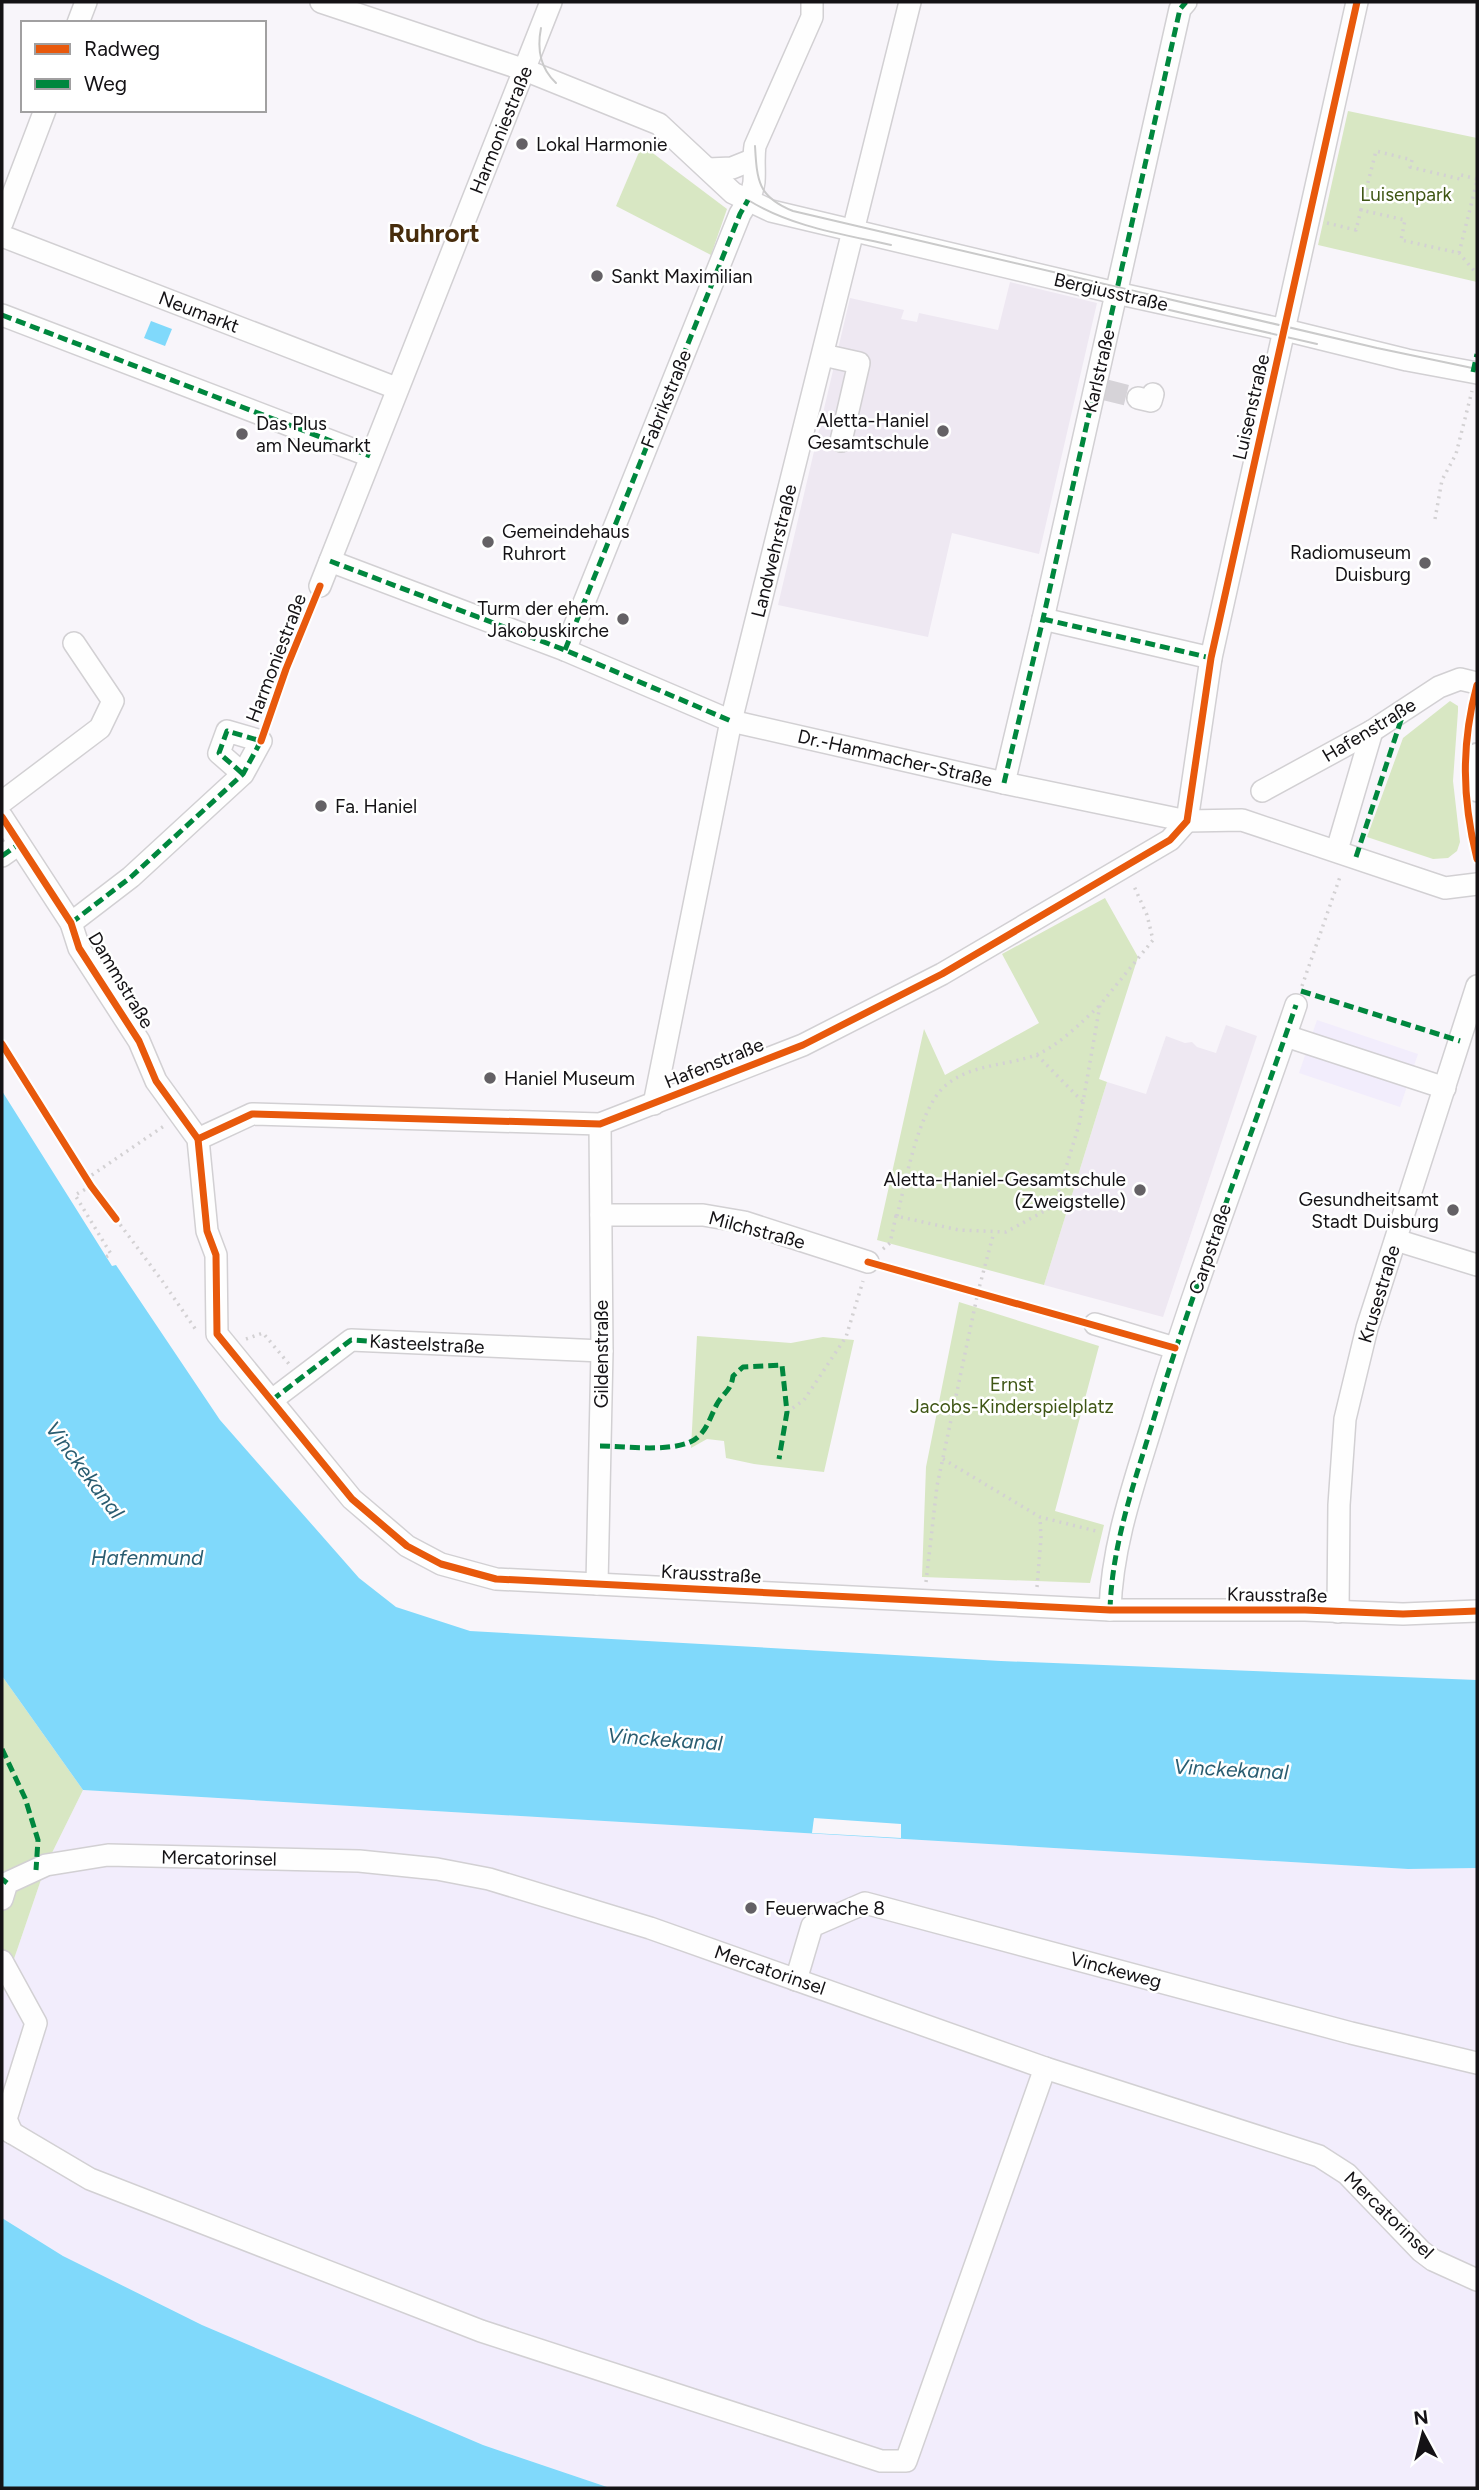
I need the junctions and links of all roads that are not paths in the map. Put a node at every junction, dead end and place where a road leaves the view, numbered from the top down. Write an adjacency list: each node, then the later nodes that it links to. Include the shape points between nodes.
1 (86, 2): 8 (street)
2 (321, 2): 9 (street, Bergiusstraße)
3 (551, 2): 9 (street, Harmoniestraße)
4 (813, 2): 11 (street, via 812,17)
5 (910, 2): 15 (street, Landwehrstraße)
6 (1186, 2): 17 (street, Karlstraße, via 1180,9)
7 (1357, 2): 19 (street, Luisenstraße)
8 (79, 21)
9 (525, 70): 12 (street, Bergiusstraße, via 659,124); 22 (street, Harmoniestraße)
10 (44, 112): 14 (street)
11 (754, 153): 12 (street, via 732,169); 13 (street, Fabrikstraße, via 754,183)
12 (708, 169): 13 (street, Bergiusstraße, via 733,193)
13 (748, 200): 15 (street, Bergiusstraße, via 771,211); 29 (street, Fabrikstraße)
14 (2, 223)
15 (854, 232): 17 (street, Bergiusstraße); 20 (street, Landwehrstraße)
16 (2, 236): 22 (street, Neumarkt)
17 (1116, 293): 19 (street, Bergiusstraße); 27 (street, Karlstraße, via 1100,389)
18 (2, 314): 24 (street)
19 (1285, 330): 21 (street, Bergiusstraße, via 1407,360); 30 (street, Luisenstraße)
20 (823, 355): 23 (street, via 859,363); 32 (street, Landwehrstraße)
21 (1476, 367)
22 (396, 388): 24 (street, Harmoniestraße)
23 (841, 441)
24 (370, 456): 25 (street, Harmoniestraße)
25 (330, 561): 26 (street, Harmoniestraße); 29 (street, Dr.-Hammacher-Straße)
26 (320, 586)
27 (1043, 619): 30 (street); 36 (street, Karlstraße)
28 (74, 643): 39 (street, via 113,701 100,728)
29 (565, 650): 32 (street, Dr.-Hammacher-Straße)
30 (1211, 658): 41 (street, Luisenstraße)
31 (1477, 682): 33 (street, Hafenstraße, via 1460,679 1439,687)
32 (731, 721): 36 (street, Dr.-Hammacher-Straße); 50 (street, Landwehrstraße)
33 (1372, 731): 38 (street, Hafenstraße); 43 (street)
34 (1477, 757): 37 (main road)
35 (243, 774): 45 (street, via 131,877)
36 (1004, 783): 41 (street, Dr.-Hammacher-Straße)
37 (1477, 788)
38 (1262, 790)
39 (2, 802)
40 (2, 817): 42 (street, Dammstraße)
41 (1188, 821): 43 (street, Dr.-Hammacher-Straße, via 1241,820); 50 (street, Hafenstraße, via 1170,840 942,974 814,1039)
42 (11, 850): 45 (street, Dammstraße)
43 (1337, 850): 44 (street, Dr.-Hammacher-Straße, via 1445,888)
44 (1477, 884)
45 (71, 923): 52 (street, Dammstraße, via 79,948 139,1041 156,1081)
46 (1477, 986): 49 (street, Krusestraße)
47 (1296, 1005): 48 (street, Carpstraße)
48 (1286, 1036): 49 (street); 59 (street, Carpstraße)
49 (1445, 1088): 54 (street, Krusestraße)
50 (654, 1104): 51 (street, Hafenstraße)
51 (600, 1124): 52 (street, Hafenstraße, via 253,1114); 53 (street, Gildenstraße)
52 (198, 1139): 58 (street, Dammstraße, via 207,1231 216,1255)
53 (601, 1214): 55 (street, Milchstraße, via 703,1215 744,1222); 60 (street, Gildenstraße)
54 (1396, 1240): 56 (street); 65 (street, Krusestraße, via 1367,1328 1345,1419)
55 (868, 1262)
56 (1477, 1265)
57 (1095, 1324): 59 (street)
58 (222, 1340): 61 (street, Krausstraße)
59 (1175, 1348): 63 (street, Carpstraße, via 1119,1536)
60 (602, 1351): 61 (street, Kasteelstraße, via 351,1340); 62 (street, Gildenstraße)
61 (272, 1400): 62 (street, Krausstraße, via 352,1500 407,1546 441,1564 496,1578)
62 (597, 1584): 63 (street, Krausstraße)
63 (1110, 1609): 65 (street, Krausstraße)
64 (1477, 1611): 65 (street, Krausstraße)
65 (1338, 1612)
66 (4, 1891): 68 (street, Mercatorinsel, via 46,1865 108,1856 359,1861 437,1868 568,1901)
67 (2, 1961): 71 (street, via 36,2023 6,2119)
68 (796, 1980): 69 (street, Vinckeweg, via 812,1926 865,1903); 70 (street, Mercatorinsel)
69 (1477, 2063)
70 (1045, 2068): 71 (street, via 906,2461 881,2461 481,2331 90,2179); 72 (street, Mercatorinsel, via 1319,2156 1347,2174 1421,2251)
71 (7, 2130)
72 (1477, 2280)

